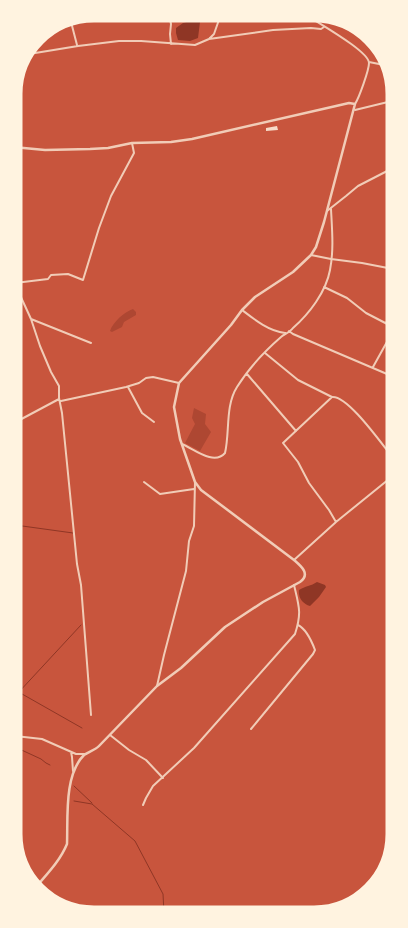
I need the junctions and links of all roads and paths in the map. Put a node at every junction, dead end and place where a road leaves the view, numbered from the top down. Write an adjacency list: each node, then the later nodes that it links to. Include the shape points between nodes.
1 (170, 20): 7 (street)
2 (219, 20): 6 (street, via 214,34)
3 (314, 20): 5 (street)
4 (72, 23): 8 (street)
5 (324, 27): 6 (street, via 273,30); 10 (street, via 361,51)
6 (209, 39): 7 (street, via 195,45)
7 (171, 44): 8 (street, via 128,41)
8 (78, 46): 9 (street)
9 (31, 54)
10 (369, 62): 11 (street); 13 (street)
11 (382, 65)
12 (388, 102): 14 (street)
13 (356, 104): 14 (street); 15 (street, via 350,103 192,139)
14 (354, 110): 19 (street)
15 (132, 143): 16 (street, via 108,148 61,150); 23 (street, via 134,153 111,196 83,280 68,274)
16 (20, 147)
17 (388, 170): 18 (street, via 358,186)
18 (331, 209): 19 (street); 21 (street)
19 (326, 212): 20 (street, via 316,247)
20 (311, 255): 21 (street); 26 (street, via 293,272 255,297)
21 (331, 259): 22 (street); 24 (street)
22 (388, 268)
23 (20, 282)
24 (324, 287): 29 (street, via 347,298 366,313); 30 (street, via 313,307)
25 (20, 296): 27 (street)
26 (242, 310): 31 (street, via 260,323); 38 (street)
27 (31, 319): 33 (street); 41 (street, via 40,346 59,386)
28 (388, 319): 29 (street)
29 (386, 323)
30 (289, 331): 31 (street); 35 (street, via 349,359)
31 (286, 333): 34 (street)
32 (388, 340): 35 (street)
33 (91, 343)
34 (265, 353): 36 (street); 40 (street, via 298,380)
35 (373, 367): 37 (street)
36 (247, 374): 44 (street); 45 (street, via 232,397 226,449 223,455 212,458)
37 (388, 377)
38 (179, 383): 39 (street, via 153,377); 45 (street, via 174,407)
39 (128, 387): 41 (street); 43 (street, via 142,413)
40 (332, 396): 44 (street); 46 (street, via 345,402)
41 (60, 400): 42 (street); 56 (street, via 81,585)
42 (20, 420)
43 (154, 422)
44 (296, 431): 51 (street, via 283,443)
45 (182, 443): 49 (street)
46 (388, 451)
47 (388, 480): 51 (street)
48 (144, 482): 50 (street, via 160,494)
49 (195, 482): 50 (street); 52 (street, via 201,490)
50 (194, 489): 55 (street, via 194,526 189,541 186,571)
51 (336, 522): 52 (street)
52 (294, 560): 53 (street, via 304,568 306,576)
53 (294, 585): 54 (street, via 300,611); 55 (street, via 262,602 225,627 181,668)
54 (298, 625): 57 (street, via 310,639 314,654); 68 (street, via 290,641 194,748)
55 (157, 686): 58 (street)
56 (91, 715)
57 (251, 729)
58 (110, 735): 61 (street); 68 (street, via 146,760)
59 (20, 737): 60 (street, via 42,739)
60 (70, 751): 62 (street); 63 (street)
61 (86, 754): 62 (street); 64 (street)
62 (78, 755): 63 (street); 64 (street)
63 (72, 757): 65 (street)
64 (81, 759): 66 (street)
65 (72, 760): 66 (street); 67 (street)
66 (78, 762): 67 (street)
67 (73, 771): 70 (street, via 68,800 67,844 53,868)
68 (163, 778): 69 (street, via 153,786)
69 (143, 805)
70 (39, 883)

